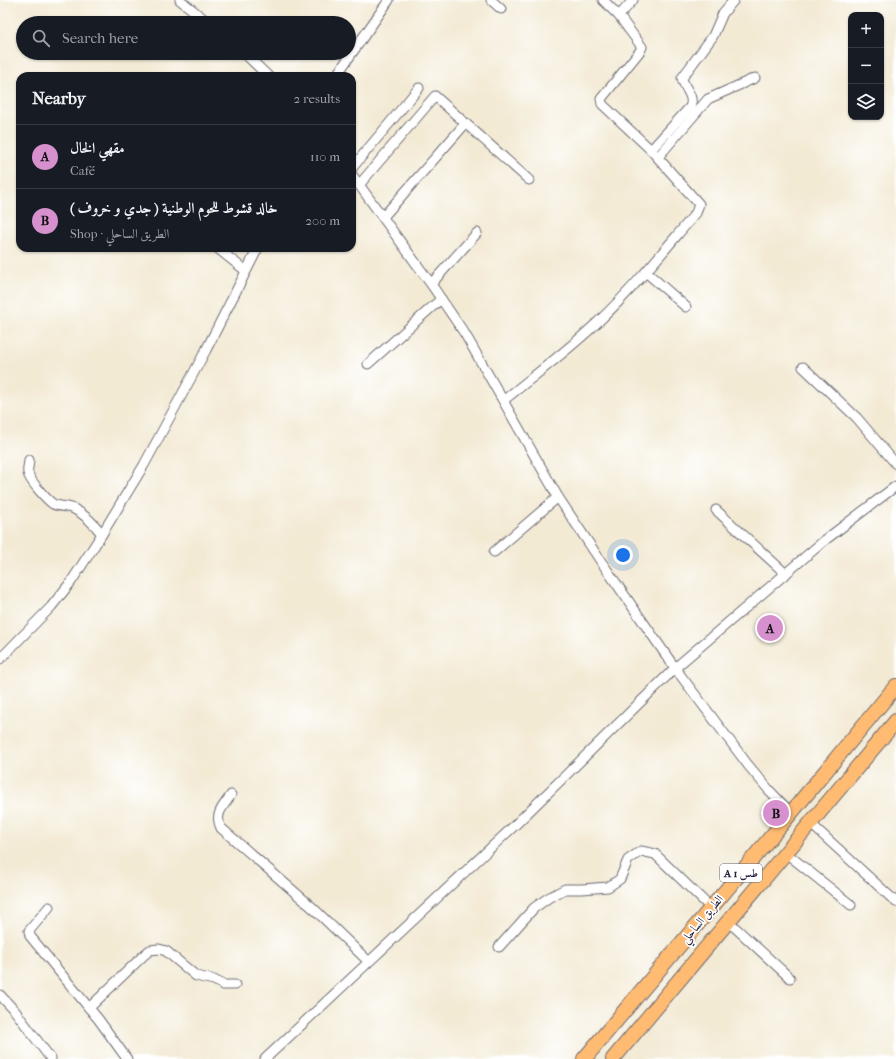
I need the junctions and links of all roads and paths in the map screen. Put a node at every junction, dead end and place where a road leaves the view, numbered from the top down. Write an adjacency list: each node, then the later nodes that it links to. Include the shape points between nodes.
1 (180, 0): 8 (street)
2 (389, 0): 10 (street)
3 (490, 0): 7 (street)
4 (603, 0): 9 (street)
5 (633, 0): 9 (street)
6 (734, 0): 18 (street, via 722,12 713,36 682,78 692,104)
7 (501, 9)
8 (200, 16)
9 (619, 16): 18 (street, via 642,47 601,101)
10 (356, 47)
11 (251, 60): 13 (street)
12 (347, 60): 14 (street)
13 (264, 72)
14 (339, 72)
15 (755, 78): 19 (street, via 708,99)
16 (419, 88): 20 (street)
17 (465, 124): 22 (street); 23 (street, via 434,97); 24 (street)
18 (651, 150): 19 (street)
19 (658, 157): 29 (street, via 699,204 696,213)
20 (356, 163)
21 (356, 180): 23 (street)
22 (529, 180)
23 (360, 185): 24 (street)
24 (382, 217): 30 (street)
25 (477, 233): 30 (street)
26 (222, 252): 28 (street)
27 (256, 252): 28 (street)
28 (246, 271): 41 (street, via 144,465)
29 (646, 272): 32 (street); 35 (street, via 601,320)
30 (431, 284): 31 (street)
31 (441, 299): 33 (street); 35 (street)
32 (686, 307)
33 (368, 364)
34 (803, 367): 37 (street, via 857,418)
35 (504, 400): 39 (street)
36 (30, 460): 41 (street, via 28,473 34,485 54,504 75,510)
37 (896, 464)
38 (896, 486): 43 (street, via 825,540)
39 (558, 497): 42 (street); 45 (street)
40 (716, 510): 43 (street)
41 (102, 534): 44 (street, via 72,582 51,607)
42 (494, 552)
43 (786, 574): 45 (street)
44 (1, 655)
45 (675, 668): 49 (street, via 748,765); 58 (street, via 514,826)
46 (896, 686): 49 (highway, الطريق الساحلي / A 1 طس)
47 (896, 720): 50 (highway, الطريق الساحلي)
48 (231, 795): 58 (street, via 218,815 217,821 221,828 313,908)
49 (791, 813): 55 (highway, الطريق الساحلي / A 1 طس)
50 (810, 823): 51 (highway, الطريق الساحلي); 52 (street)
51 (786, 853): 53 (street); 56 (highway, الطريق الساحلي)
52 (896, 902)
53 (851, 905)
54 (49, 907): 62 (street, via 29,931 30,936)
55 (711, 908): 57 (street, via 654,854 641,851 628,860 620,879 608,887 565,889 548,898 534,908); 66 (highway, الطريق الساحلي / A 1 طس)
56 (728, 921): 59 (street); 67 (highway, الطريق الساحلي)
57 (499, 947)
58 (368, 961): 65 (street)
59 (790, 978)
60 (235, 985): 62 (street, via 223,985 196,976 166,951 150,950)
61 (0, 995): 63 (street)
62 (89, 1008): 64 (street)
63 (51, 1059)
64 (127, 1059)
65 (265, 1059)
66 (584, 1059)
67 (613, 1059)

